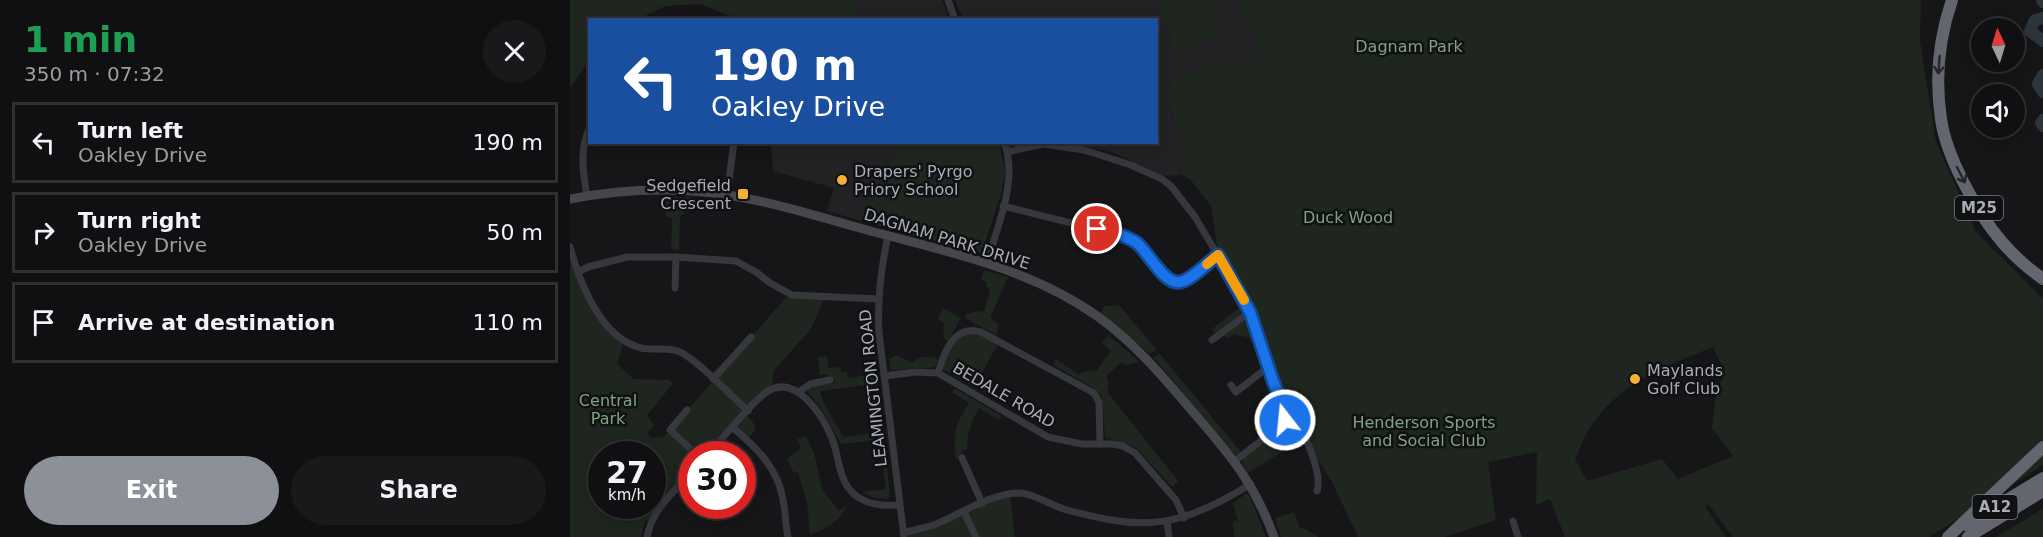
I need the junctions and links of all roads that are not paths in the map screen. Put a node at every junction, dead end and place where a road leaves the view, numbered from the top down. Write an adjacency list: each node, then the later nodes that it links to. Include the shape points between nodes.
1 (948, 0): 3 (street)
2 (1952, 0): 18 (highway, M25, one-way to 18, via 1941,41 1938,74 1941,120 1951,152 1976,205 2002,243)
3 (955, 18)
4 (588, 133): 9 (street, via 582,164)
5 (734, 144): 8 (street)
6 (1005, 144): 7 (street)
7 (1007, 152): 11 (street, via 1009,179); 14 (street, via 1055,144 1104,155 1153,174 1171,186)
8 (727, 195): 9 (street, DAGNAM PARK DRIVE, via 663,190); 12 (street, DAGNAM PARK DRIVE)
9 (587, 196): 10 (street, DAGNAM PARK DRIVE)
10 (570, 200)
11 (1003, 206): 14 (street, via 1127,237 1169,281 1177,283); 16 (street)
12 (888, 236): 16 (street, DAGNAM PARK DRIVE); 20 (street, LEAMINGTON ROAD)
13 (570, 248): 17 (street)
14 (1218, 255): 21 (street)
15 (676, 257): 17 (street, via 627,257); 19 (street); 20 (street, via 736,261 792,295)
16 (987, 263): 40 (street, DAGNAM PARK DRIVE, via 1052,289 1115,330 1148,360)
17 (578, 272): 27 (street, via 600,318 624,342 681,352)
18 (2043, 279)
19 (675, 288)
20 (878, 299): 26 (street, LEAMINGTON ROAD)
21 (1250, 312): 23 (street); 24 (street)
22 (751, 337): 27 (street)
23 (1212, 340)
24 (1268, 368): 29 (street, via 1236,392); 33 (street, via 1285,410)
25 (938, 373): 26 (street, BEDALE ROAD); 37 (street, BEDALE ROAD, via 1048,437); 37 (street, via 952,340 960,332 981,333 1094,393 1099,402)
26 (884, 376): 47 (street, LEAMINGTON ROAD)
27 (713, 379): 32 (street)
28 (830, 380): 30 (street, via 810,384)
29 (1231, 385)
30 (800, 392): 32 (street, via 785,387 771,389); 47 (street, via 823,419 848,487 874,504)
31 (687, 410): 35 (street, via 670,430)
32 (748, 411): 34 (street)
33 (1285, 420): 40 (street); 44 (street, via 1299,430 1310,450 1316,467)
34 (734, 428): 36 (street); 54 (street, via 762,454 774,473 783,499)
35 (682, 441)
36 (721, 441)
37 (1100, 444): 49 (street, BEDALE ROAD, via 1135,453 1176,500)
38 (2043, 447): 59 (highway, A12)
39 (963, 458): 46 (street)
40 (1235, 461): 42 (street, DAGNAM PARK DRIVE)
41 (2043, 478): 59 (highway, A12)
42 (1251, 484): 49 (street); 57 (street, DAGNAM PARK DRIVE)
43 (678, 488): 53 (street, via 656,512)
44 (1317, 491)
45 (2043, 491): 60 (highway, A12)
46 (982, 503): 48 (street); 51 (street, via 1001,495 1028,494 1057,507 1105,519)
47 (898, 505): 52 (street, LEAMINGTON ROAD)
48 (964, 512): 52 (street); 55 (street)
49 (1184, 518): 51 (street)
50 (1513, 521): 58 (street)
51 (1167, 522): 56 (street)
52 (903, 535)
53 (647, 537)
54 (788, 537)
55 (976, 537)
56 (1169, 537)
57 (1274, 537)
58 (1518, 537)
59 (1948, 537)
60 (1968, 537)

